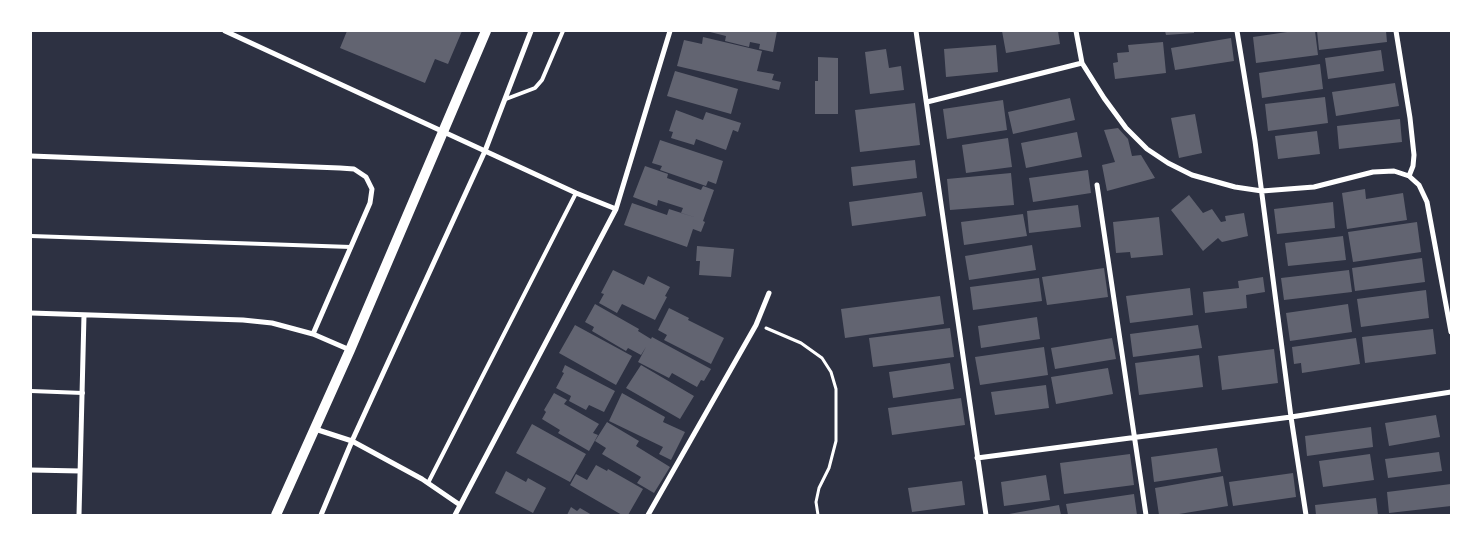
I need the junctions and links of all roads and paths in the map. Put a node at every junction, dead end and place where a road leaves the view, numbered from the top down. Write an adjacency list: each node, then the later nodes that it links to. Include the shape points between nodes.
1 (224, 31): 13 (street)
2 (486, 31): 13 (main road)
3 (531, 31): 11 (street)
4 (563, 31): 11 (lane, via 542,80 535,88)
5 (670, 31): 20 (street)
6 (916, 31): 12 (street)
7 (1076, 31): 10 (street)
8 (1237, 31): 18 (street)
9 (1396, 31): 16 (street, via 1414,155)
10 (1082, 63): 12 (street); 18 (street, via 1126,128 1147,149 1192,175)
11 (506, 99): 14 (street)
12 (927, 102): 37 (street)
13 (444, 132): 14 (street); 29 (main road)
14 (486, 151): 19 (street); 36 (street)
15 (31, 156): 22 (street, via 354,169 366,177 372,189 370,203)
16 (1410, 176): 18 (street, via 1394,171 1373,172 1314,186); 27 (street, via 1419,185 1427,202)
17 (1097, 185): 35 (street)
18 (1262, 191): 33 (street)
19 (576, 194): 20 (street); 40 (lane)
20 (616, 210): 41 (street)
21 (31, 236): 22 (lane)
22 (351, 247): 28 (street)
23 (769, 293): 26 (street)
24 (31, 313): 25 (street)
25 (84, 315): 28 (street, via 243,320 272,323); 32 (street)
26 (756, 324): 46 (street); 47 (path, via 801,343 822,358 831,372 836,389 836,441 829,468 818,488)
27 (1451, 332)
28 (313, 334): 29 (street)
29 (350, 350): 34 (main road)
30 (31, 391): 32 (lane)
31 (1451, 392): 33 (street)
32 (83, 393): 39 (street)
33 (1291, 417): 35 (street); 50 (street)
34 (315, 429): 36 (street); 43 (main road)
35 (1134, 437): 37 (street); 49 (street)
36 (352, 441): 40 (street); 44 (street)
37 (977, 458): 48 (street)
38 (31, 470): 39 (street)
39 (80, 471): 42 (street)
40 (428, 483): 41 (street)
41 (460, 505): 45 (street)
42 (79, 515)
43 (276, 515)
44 (321, 515)
45 (455, 515)
46 (648, 515)
47 (818, 515)
48 (986, 515)
49 (1146, 515)
50 (1306, 515)

